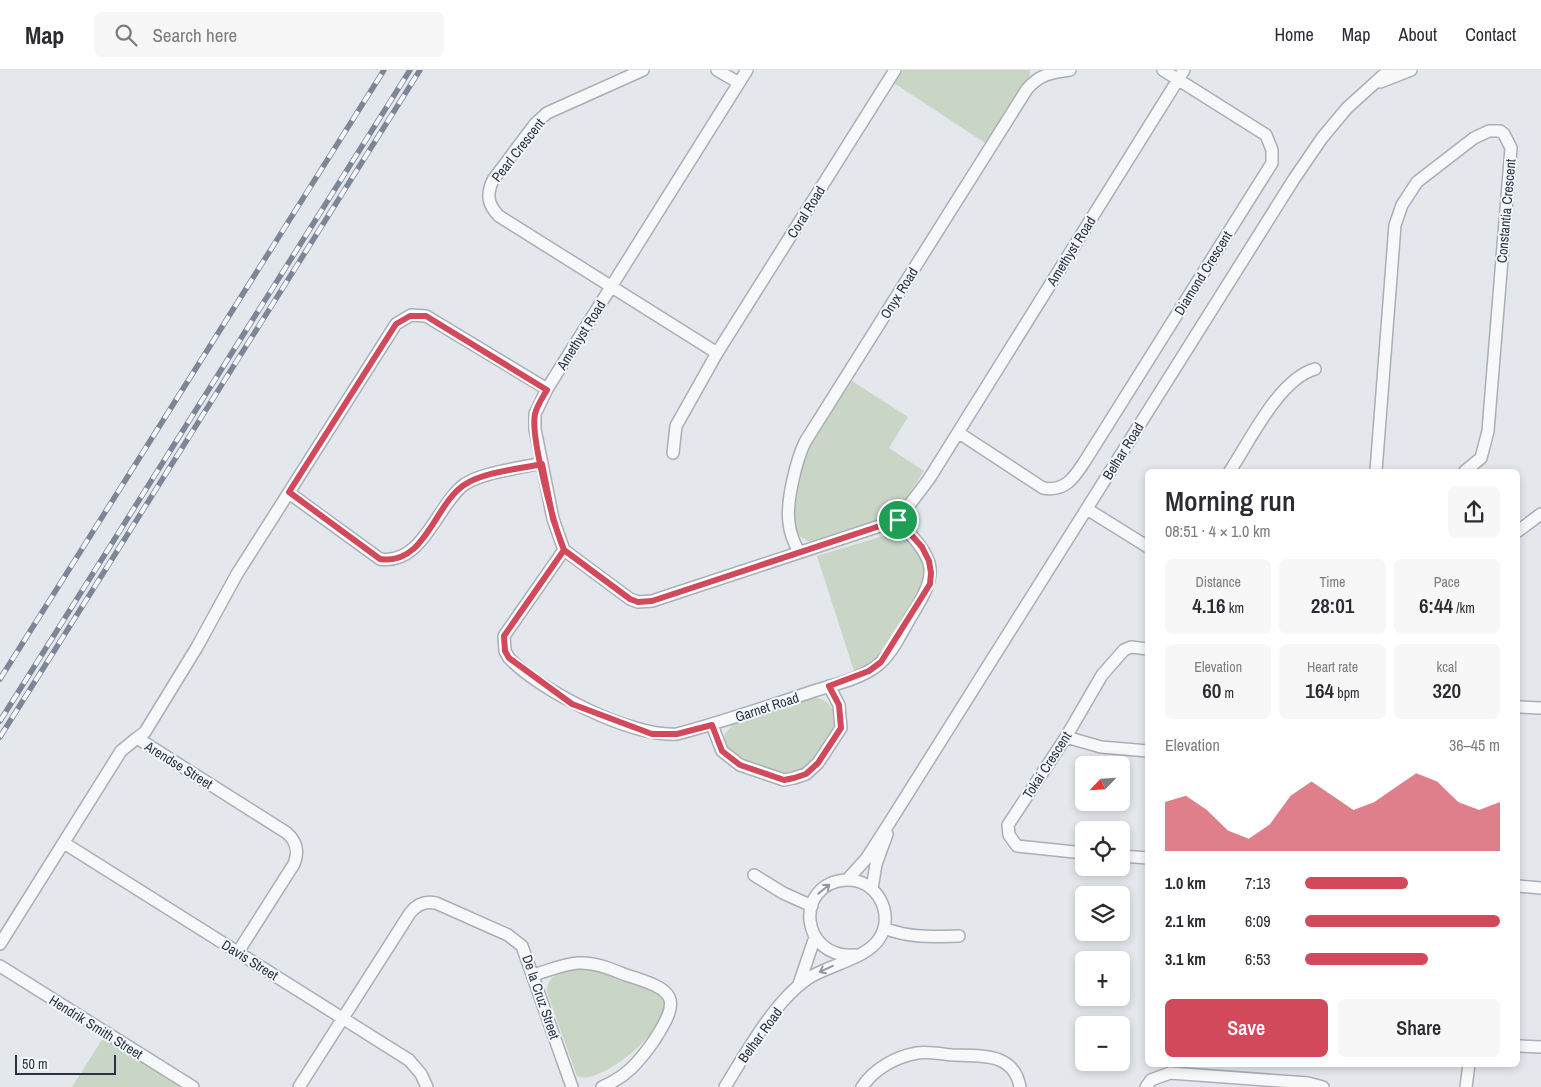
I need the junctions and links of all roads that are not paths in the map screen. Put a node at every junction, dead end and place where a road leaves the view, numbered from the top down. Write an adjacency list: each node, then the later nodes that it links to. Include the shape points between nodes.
1 (643, 70): 12 (street, Pearl Crescent, via 547,113 535,124 489,189 490,205 499,216)
2 (716, 70): 10 (street)
3 (747, 70): 10 (street, Amethyst Road)
4 (895, 70): 13 (street, Coral Road)
5 (1070, 70): 29 (street, Onyx Road, via 1050,73 1027,89 805,442 799,456 788,515 789,528)
6 (1163, 70): 9 (street)
7 (1389, 70): 11 (street, Belhar Road)
8 (1412, 70): 11 (street, Belhar Road)
9 (1181, 75): 16 (street, Amethyst Road); 16 (street, Diamond Crescent, via 1266,135 1272,150 1272,163 1085,461 1065,486 1057,490 1043,488)
10 (739, 83): 12 (street, Amethyst Road)
11 (1371, 86): 23 (street, Belhar Road, via 1346,108 1322,138)
12 (611, 287): 13 (street); 15 (street, Amethyst Road)
13 (717, 353): 17 (street, Coral Road, via 676,426)
14 (1315, 369): 19 (street, via 1304,372 1282,390)
15 (547, 390): 18 (street, Amethyst Road, via 535,420); 22 (street, via 426,316 410,316 396,324)
16 (958, 433): 25 (street, Amethyst Road)
17 (673, 452)
18 (542, 464): 22 (street, via 475,479 461,487 412,551 396,560 380,559); 28 (street, Amethyst Road, via 553,519)
19 (1231, 469)
20 (1376, 469): 21 (street, Constantia Crescent, via 1398,215 1417,182 1474,138 1495,130 1504,134 1511,148 1489,422 1481,458)
21 (1467, 469)
22 (289, 492): 36 (street, via 237,574 182,672)
23 (1087, 509): 27 (street); 38 (street, Belhar Road)
24 (1541, 514): 26 (street)
25 (898, 520): 29 (street); 31 (street, Garnet Road, via 922,547 929,561 930,584 881,662 869,671)
26 (1520, 529)
27 (1145, 545)
28 (564, 550): 29 (street, via 623,595 638,602); 34 (street, Garnet Road, via 504,636 509,658 572,704 652,734 677,734)
29 (799, 552)
30 (1145, 649): 35 (street, Tokai Crescent, via 1131,648 1120,652 1102,675)
31 (829, 686): 34 (street, Garnet Road); 34 (street, via 839,705 841,728 818,763 806,774 794,778 784,780 740,765 722,751)
32 (1520, 707): 33 (street)
33 (1541, 708)
34 (712, 725)
35 (1066, 737): 37 (street, via 1101,747); 40 (street, Tokai Crescent, via 1008,825 1009,835 1017,846)
36 (137, 738): 39 (street, Arendse Street, via 121,751); 53 (street, Arendse Street, via 287,833 296,845 294,864)
37 (1145, 750)
38 (888, 825): 44 (street, Belhar Road, via 866,859); 47 (street, Belhar Road)
39 (64, 843): 52 (street, Arendse Street); 53 (street, Davis Street)
40 (1075, 851)
41 (1130, 857): 42 (street)
42 (1145, 858)
43 (754, 875): 48 (street)
44 (847, 880): 47 (street); 48 (street, one-way to 44, via 819,892 827,886)
45 (1520, 886): 46 (street)
46 (1541, 888)
47 (872, 889): 49 (street, via 884,907)
48 (812, 906): 51 (street, via 810,922)
49 (884, 928): 50 (street, via 922,937); 54 (street, via 874,946)
50 (959, 936)
51 (815, 937): 54 (street, via 834,954); 57 (street, Belhar Road)
52 (0, 944)
53 (238, 952): 58 (street, Davis Street)
54 (855, 955): 57 (street, Belhar Road, one-way to 57)
55 (0, 966): 62 (street, Hendrik Smith Street)
56 (533, 975): 58 (street, De la Cruz Street, via 522,946 508,935 436,904 423,904 410,913); 65 (street, De la Cruz Street); 66 (street, via 568,965 592,964 656,984 666,992 671,1005 668,1020 634,1068)
57 (798, 986): 67 (street, Belhar Road, via 754,1041)
58 (343, 1018): 63 (street); 64 (street, Davis Street, via 409,1060)
59 (1520, 1046): 60 (street)
60 (1541, 1047)
61 (1469, 1067): 72 (street)
62 (193, 1087)
63 (299, 1087)
64 (427, 1087)
65 (572, 1087)
66 (602, 1087)
67 (725, 1087)
68 (862, 1087): 69 (street, via 886,1064 918,1053 994,1057 1014,1069)
69 (1020, 1087)
70 (1146, 1087): 71 (street, via 1151,1080 1170,1074 1308,1083)
71 (1323, 1087)
72 (1466, 1087)

